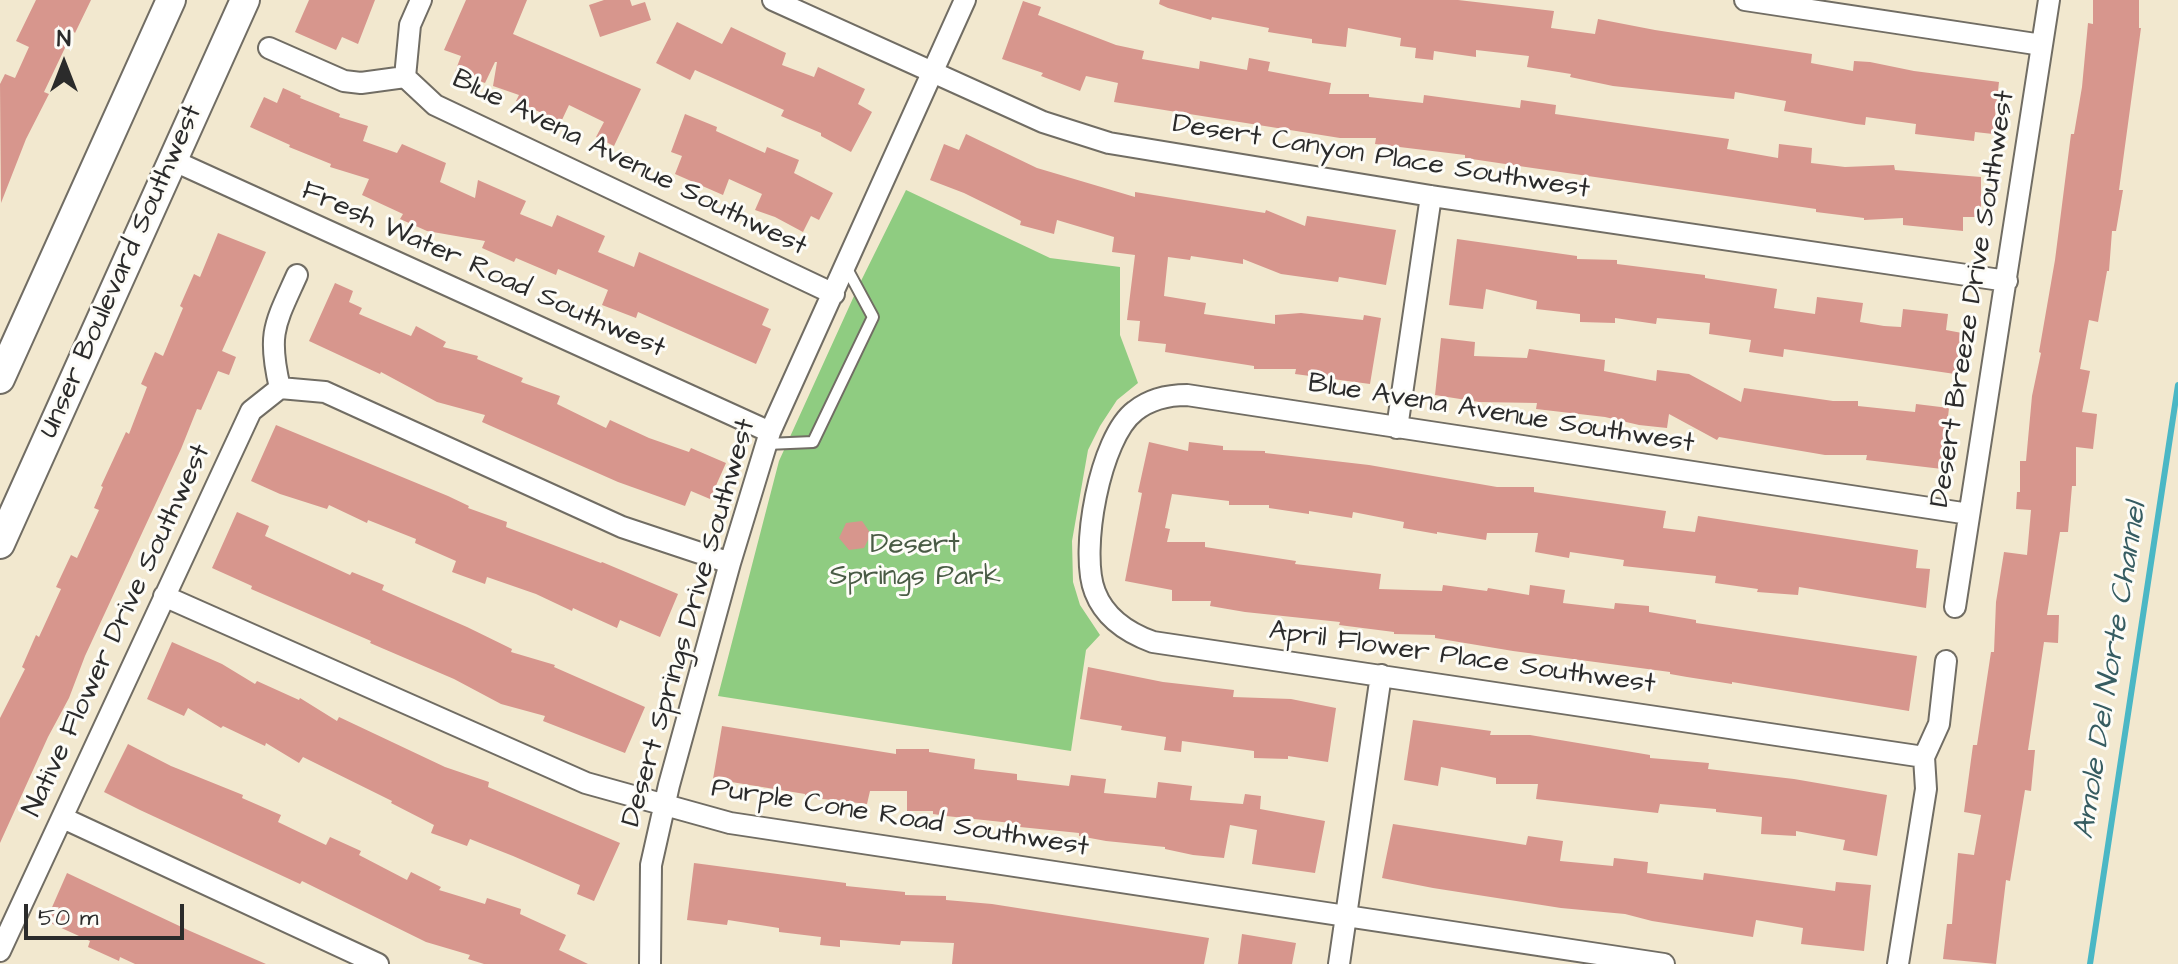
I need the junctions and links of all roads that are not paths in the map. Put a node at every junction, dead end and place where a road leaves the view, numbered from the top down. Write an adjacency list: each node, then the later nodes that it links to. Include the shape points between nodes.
1 (171, 0): 18 (main road)
2 (245, 0): 12 (main road, Unser Boulevard Southwest)
3 (421, 0): 11 (street, via 410,25)
4 (773, 0): 10 (street, Desert Canyon Place Southwest)
5 (965, 0): 10 (street, Desert Springs Drive Southwest)
6 (1745, 0): 8 (street)
7 (2049, 0): 8 (street, Desert Breeze Drive Southwest)
8 (2042, 45): 16 (street, Desert Breeze Drive Southwest)
9 (269, 48): 11 (street, via 344,81)
10 (932, 71): 13 (street, Desert Canyon Place Southwest, via 1043,122 1109,143); 14 (street, Desert Springs Drive Southwest)
11 (405, 77): 17 (street, Blue Avena Avenue Southwest, via 435,105)
12 (172, 160): 21 (street, Fresh Water Road Southwest); 24 (main road, Unser Boulevard Southwest)
13 (1431, 196): 16 (street, Desert Canyon Place Southwest); 20 (street)
14 (846, 267): 17 (street, Desert Springs Drive Southwest); 21 (lane, via 873,317 813,442)
15 (297, 275): 19 (street, via 273,336)
16 (2007, 281): 23 (street, Desert Breeze Drive Southwest)
17 (834, 294): 21 (street, Desert Springs Drive Southwest)
18 (0, 379)
19 (280, 388): 25 (street, via 325,392 622,527); 26 (street, Native Flower Drive Southwest, via 251,411)
20 (1397, 428): 22 (street, Blue Avena Avenue Southwest, via 1169,395 1133,412 1120,428); 23 (street, Blue Avena Avenue Southwest)
21 (769, 438): 25 (street, Desert Springs Drive Southwest)
22 (1094, 509): 29 (street, April Flower Place Southwest, via 1089,558 1094,591 1108,613 1132,634 1153,642)
23 (1969, 514): 27 (street, Desert Breeze Drive Southwest)
24 (0, 544)
25 (730, 563): 31 (street, Desert Springs Drive Southwest)
26 (164, 596): 31 (street, Purple Cone Road Southwest, via 586,783); 32 (street, Native Flower Drive Southwest)
27 (1955, 607)
28 (1946, 661): 30 (street, via 1939,724)
29 (1381, 675): 30 (street, April Flower Place Southwest); 33 (street)
30 (1924, 757): 39 (street, via 1926,789)
31 (665, 805): 33 (street, Purple Cone Road Southwest, via 730,823 820,838); 36 (street, Desert Springs Drive Southwest, via 651,865)
32 (63, 818): 34 (street, Native Flower Drive Southwest); 35 (street)
33 (1347, 916): 37 (street); 38 (street, Purple Cone Road Southwest)
34 (0, 951)
35 (378, 964)
36 (650, 964)
37 (1339, 964)
38 (1664, 964)
39 (1898, 964)

